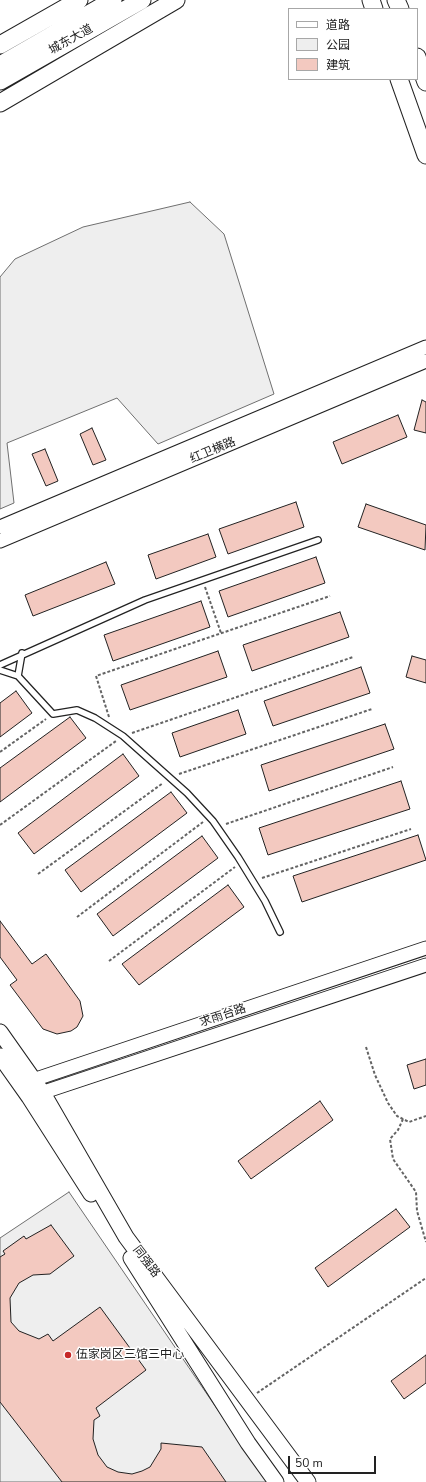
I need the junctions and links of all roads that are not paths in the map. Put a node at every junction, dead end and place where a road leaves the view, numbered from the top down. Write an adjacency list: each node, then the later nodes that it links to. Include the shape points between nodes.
1 (79, 0): 5 (main road)
2 (113, 0): 7 (main road, 城东大道)
3 (142, 0): 9 (main road, 城东大道)
4 (176, 0): 11 (main road)
5 (0, 45)
6 (418, 60): 10 (main road)
7 (0, 65)
8 (399, 80): 12 (main road)
9 (0, 81)
10 (426, 82)
11 (0, 103)
12 (426, 155)
13 (426, 347): 15 (street, 红卫横路)
14 (426, 361): 17 (street, 红卫横路)
15 (0, 527)
16 (318, 540): 18 (lane, via 145,600)
17 (0, 541)
18 (22, 653): 19 (lane); 21 (lane)
19 (0, 664)
20 (0, 670): 21 (lane)
21 (18, 676): 22 (lane, via 54,714 77,710 95,718 123,736 170,778 217,827 253,881)
22 (280, 932)
23 (426, 948): 27 (street, 求雨台路)
24 (426, 965): 28 (street, 求雨台路)
25 (0, 1032): 27 (main road, 同强路)
26 (0, 1056): 27 (main road, 同强路)
27 (26, 1081): 28 (main road, 同强路)
28 (36, 1095): 29 (main road, 同强路, via 248,1443); 30 (main road, 同强路, via 126,1237)
29 (276, 1482)
30 (308, 1482)

